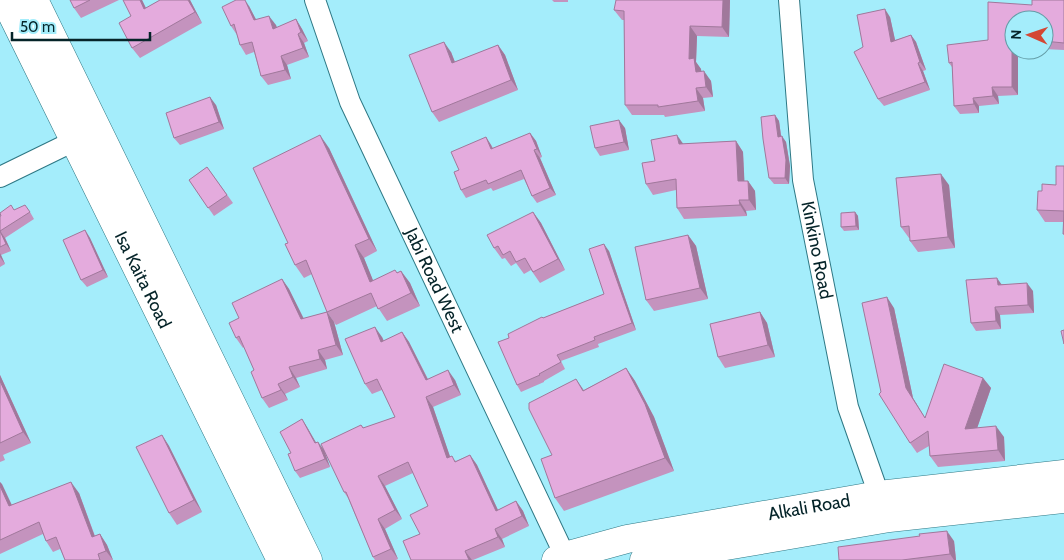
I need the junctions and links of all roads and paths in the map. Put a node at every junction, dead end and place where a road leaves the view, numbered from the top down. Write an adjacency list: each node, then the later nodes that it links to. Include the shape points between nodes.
1 (5, 0): 5 (main road, Isa Kaita Road)
2 (34, 0): 7 (main road, Isa Kaita Road)
3 (315, 0): 11 (street, Jabi Road West, via 350,102)
4 (789, 0): 9 (street, Kinkino Road, via 804,180 848,407)
5 (74, 141): 6 (street); 7 (main road, Isa Kaita Road)
6 (0, 177)
7 (189, 345): 12 (main road, Isa Kaita Road); 13 (main road, Isa Kaita Road)
8 (1064, 474): 9 (main road, Alkali Road)
9 (879, 495): 11 (main road, Alkali Road, via 627,539)
10 (1064, 499): 14 (main road, Alkali Road, via 889,518)
11 (560, 558)
12 (281, 560)
13 (308, 560)
14 (644, 560)

